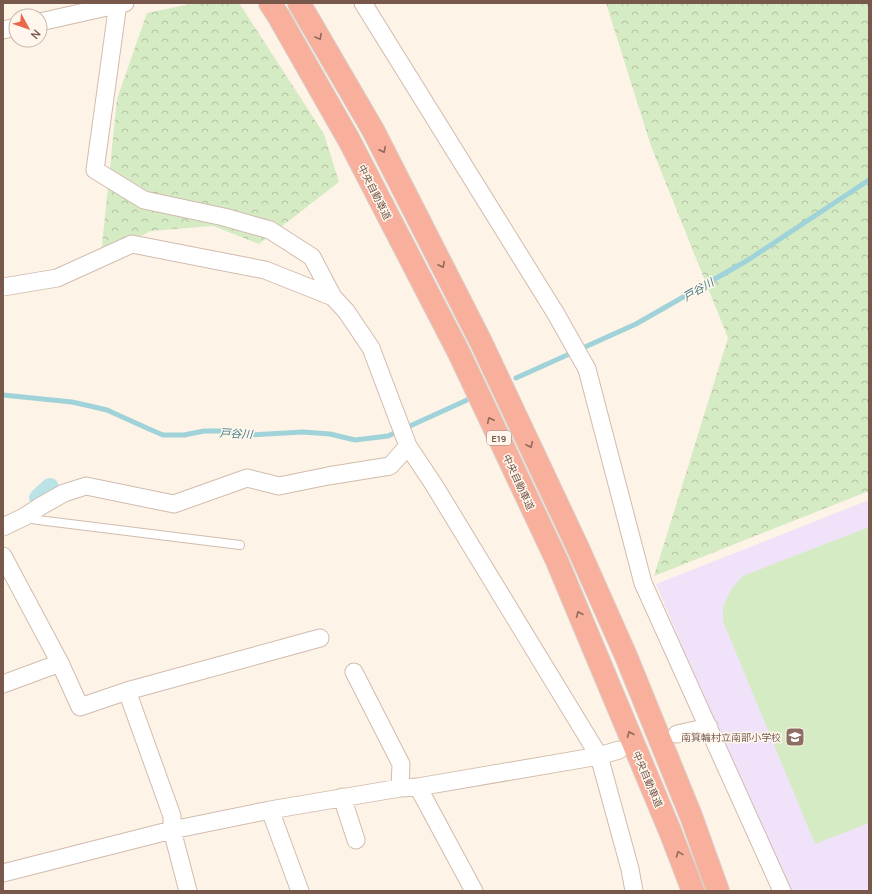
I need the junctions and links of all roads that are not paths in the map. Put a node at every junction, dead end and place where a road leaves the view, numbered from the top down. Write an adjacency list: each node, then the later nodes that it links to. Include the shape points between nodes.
1 (121, 3): 5 (street); 7 (street, via 95,170 144,200 270,230 312,257)
2 (270, 3): 33 (highway, 中央自動車道 / E19, one-way to 2, via 556,561 459,353 348,140)
3 (299, 3): 34 (highway, E19, one-way to 34, via 373,130 491,363 626,656 691,816)
4 (363, 3): 18 (street, via 556,314 587,369 643,583)
5 (48, 20)
6 (3, 287): 7 (street, via 57,278 132,244 265,270)
7 (333, 297): 8 (street, via 346,311 371,348)
8 (407, 443): 9 (street, via 390,466 279,486 247,478 174,504 86,486 64,493); 21 (street)
9 (24, 517): 10 (street); 11 (lane)
10 (3, 527)
11 (240, 545)
12 (3, 556): 14 (street)
13 (320, 638): 17 (street)
14 (60, 663): 16 (street); 17 (street, via 80,707)
15 (354, 672): 23 (street, via 401,764)
16 (3, 684)
17 (127, 691): 26 (street, via 172,816)
18 (709, 727): 19 (street); 35 (street)
19 (677, 734)
20 (620, 750): 21 (street)
21 (599, 756): 22 (street); 32 (street)
22 (418, 787): 23 (street); 31 (street)
23 (400, 788): 24 (street)
24 (342, 797): 25 (street); 27 (street)
25 (270, 810): 26 (street); 30 (street)
26 (172, 830): 28 (street); 29 (street)
27 (356, 840)
28 (3, 873)
29 (188, 891)
30 (300, 891)
31 (474, 891)
32 (634, 891)
33 (693, 891)
34 (718, 891)
35 (782, 891)

